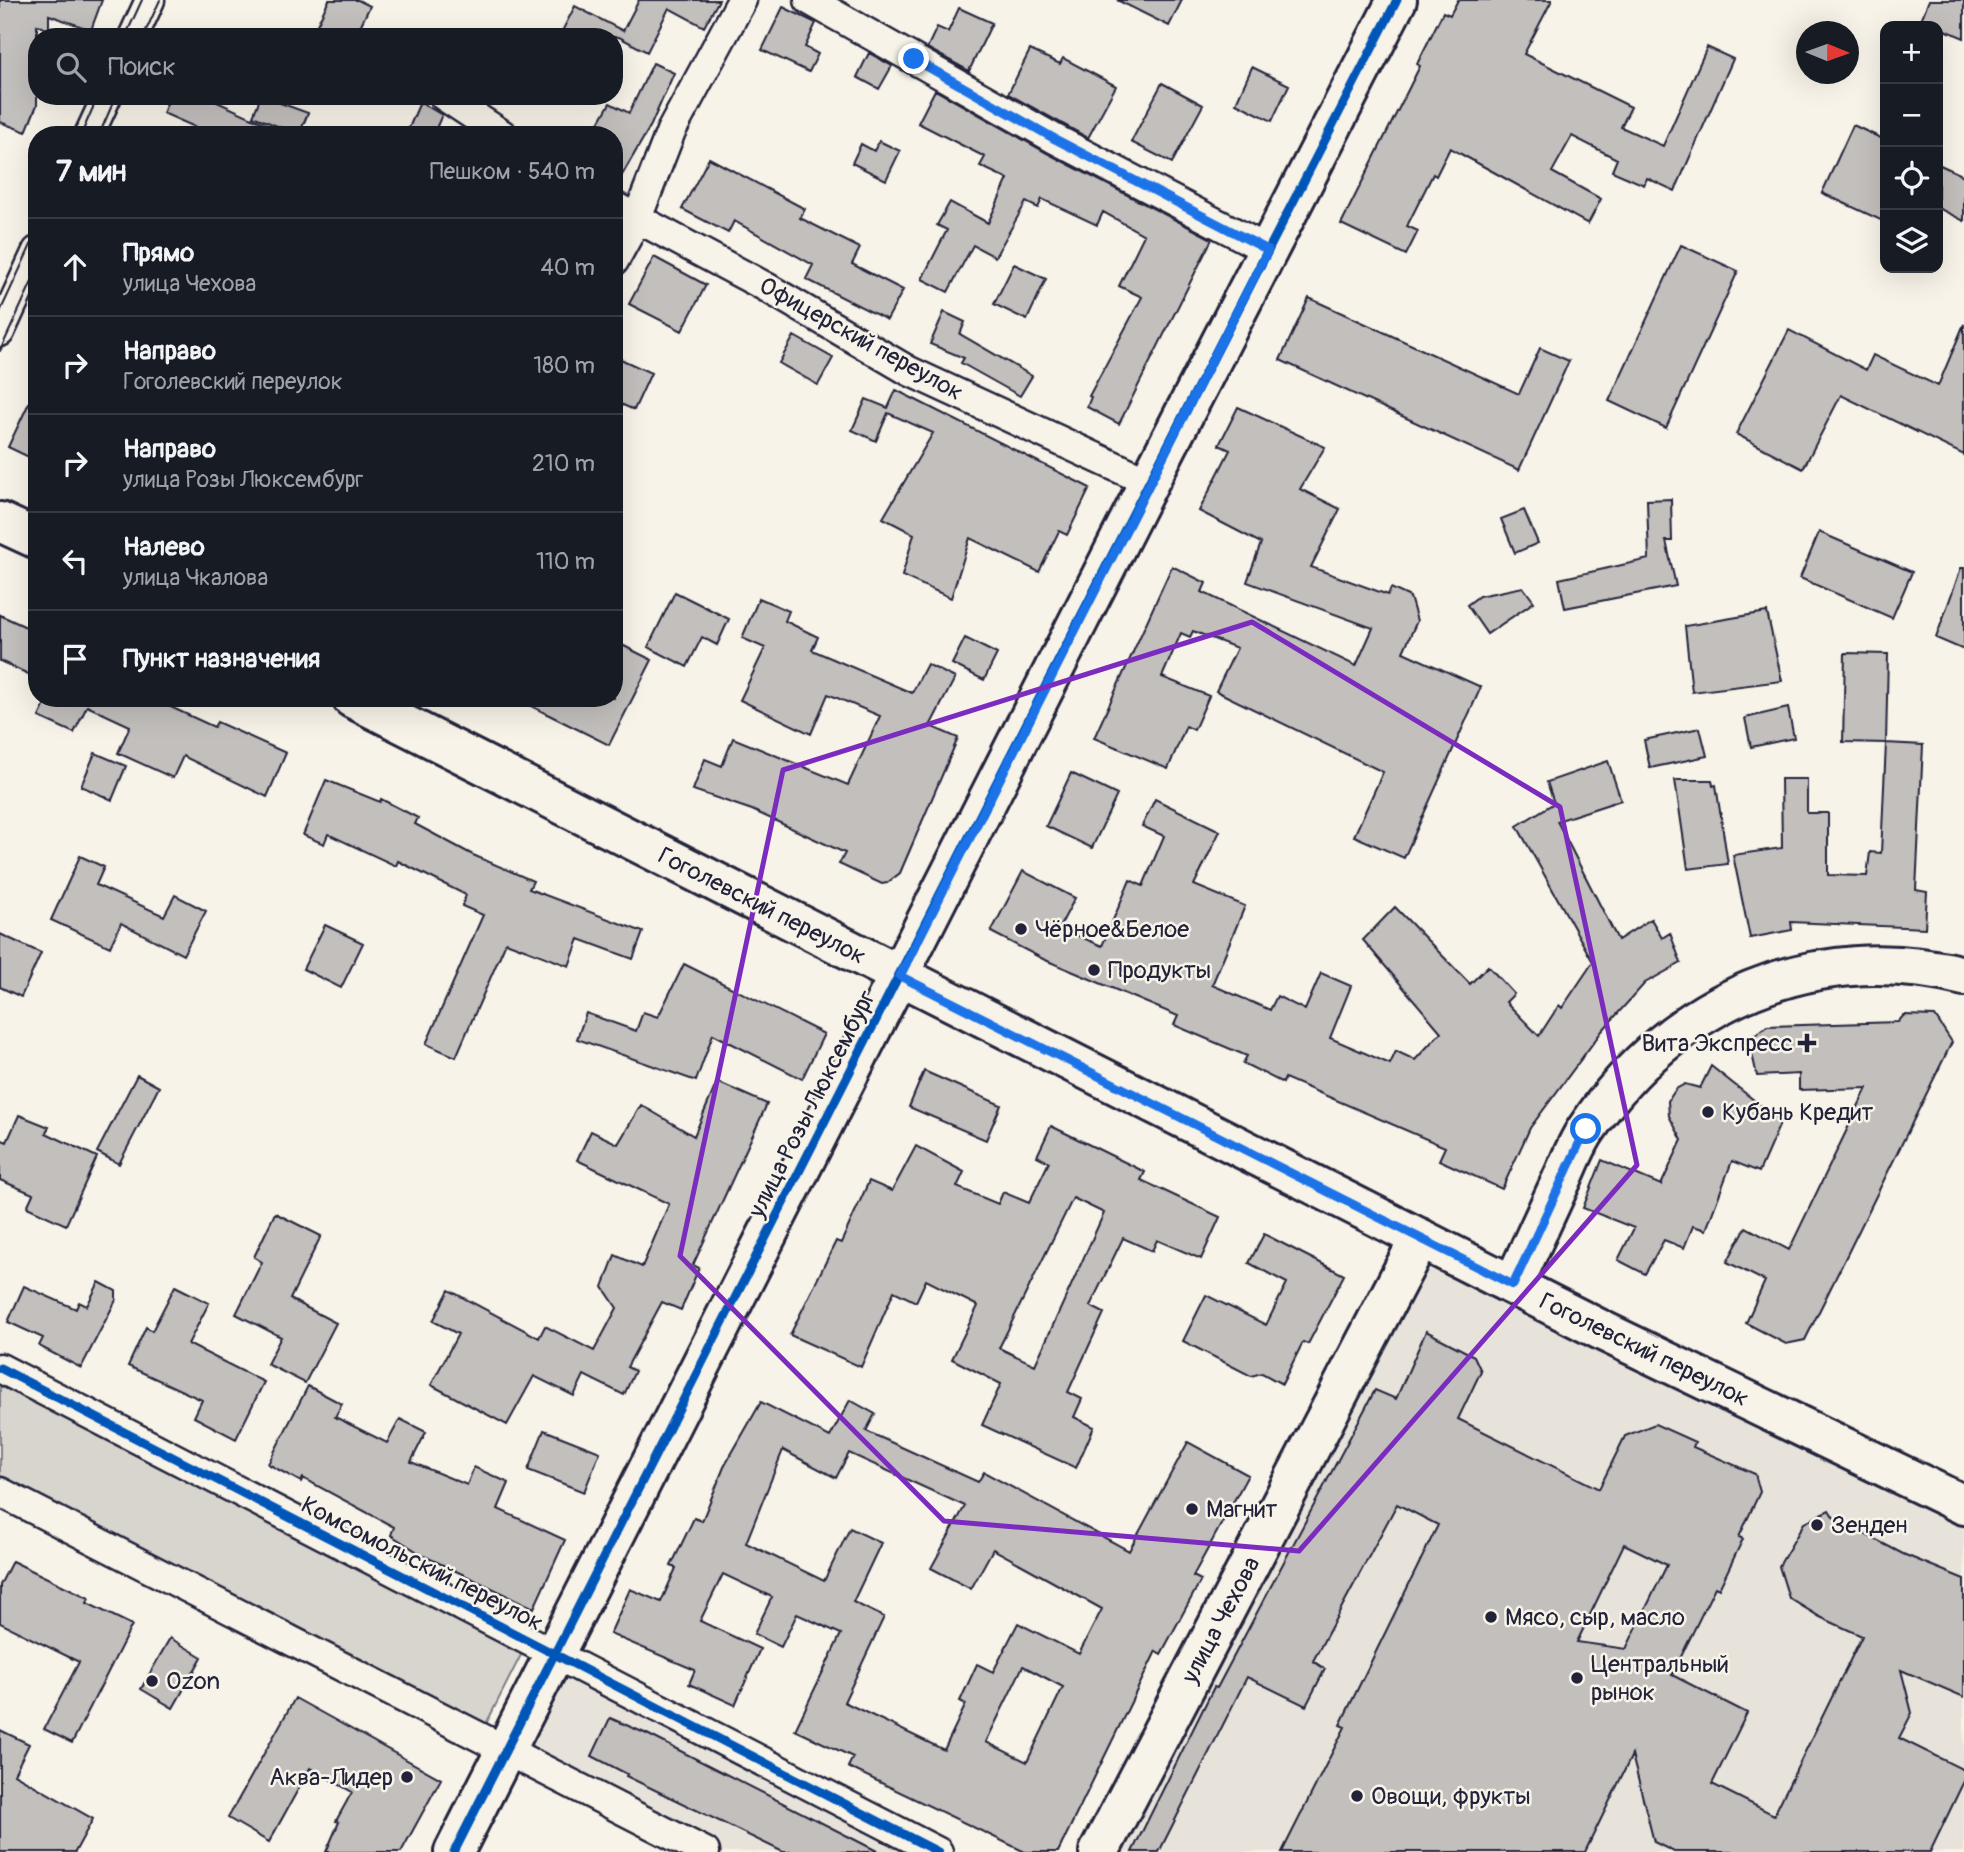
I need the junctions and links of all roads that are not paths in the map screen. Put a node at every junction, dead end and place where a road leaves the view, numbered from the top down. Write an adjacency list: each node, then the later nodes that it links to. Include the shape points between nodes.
1 (150, 0): 5 (street)
2 (742, 0): 10 (street)
3 (809, 0): 11 (street, via 1055,139)
4 (1397, 0): 11 (main road, улица Розы Люксембург)
5 (137, 28)
6 (103, 105): 8 (street)
7 (458, 105): 9 (street)
8 (93, 126)
9 (489, 126)
10 (625, 213): 14 (street, Офицерский переулок, via 766,286 909,371)
11 (1268, 250): 14 (main road, улица Розы Люксембург)
12 (28, 271): 13 (street)
13 (0, 332)
14 (1149, 482): 18 (main road, улица Розы Люксембург)
15 (0, 522): 16 (main road)
16 (28, 535)
17 (370, 707): 18 (main road, Гоголевский переулок)
18 (900, 976): 20 (main road, Гоголевский переулок); 25 (main road, улица Розы Люксембург)
19 (1964, 976): 21 (main road, via 1932,968 1875,964 1817,970 1761,985 1709,1009 1661,1042 1620,1083 1592,1120)
20 (1420, 1238): 21 (main road, Гоголевский переулок); 30 (main road, улица Чехова)
21 (1513, 1285): 24 (main road, Гоголевский переулок)
22 (0, 1368): 25 (street, Комсомольский переулок)
23 (0, 1492): 26 (street)
24 (1964, 1505)
25 (554, 1654): 26 (main road, улица Розы Люксембург); 29 (street, Комсомольский переулок)
26 (506, 1750): 27 (main road, улица Розы Люксембург); 28 (street)
27 (454, 1852)
28 (705, 1852)
29 (938, 1852)
30 (1099, 1852)

